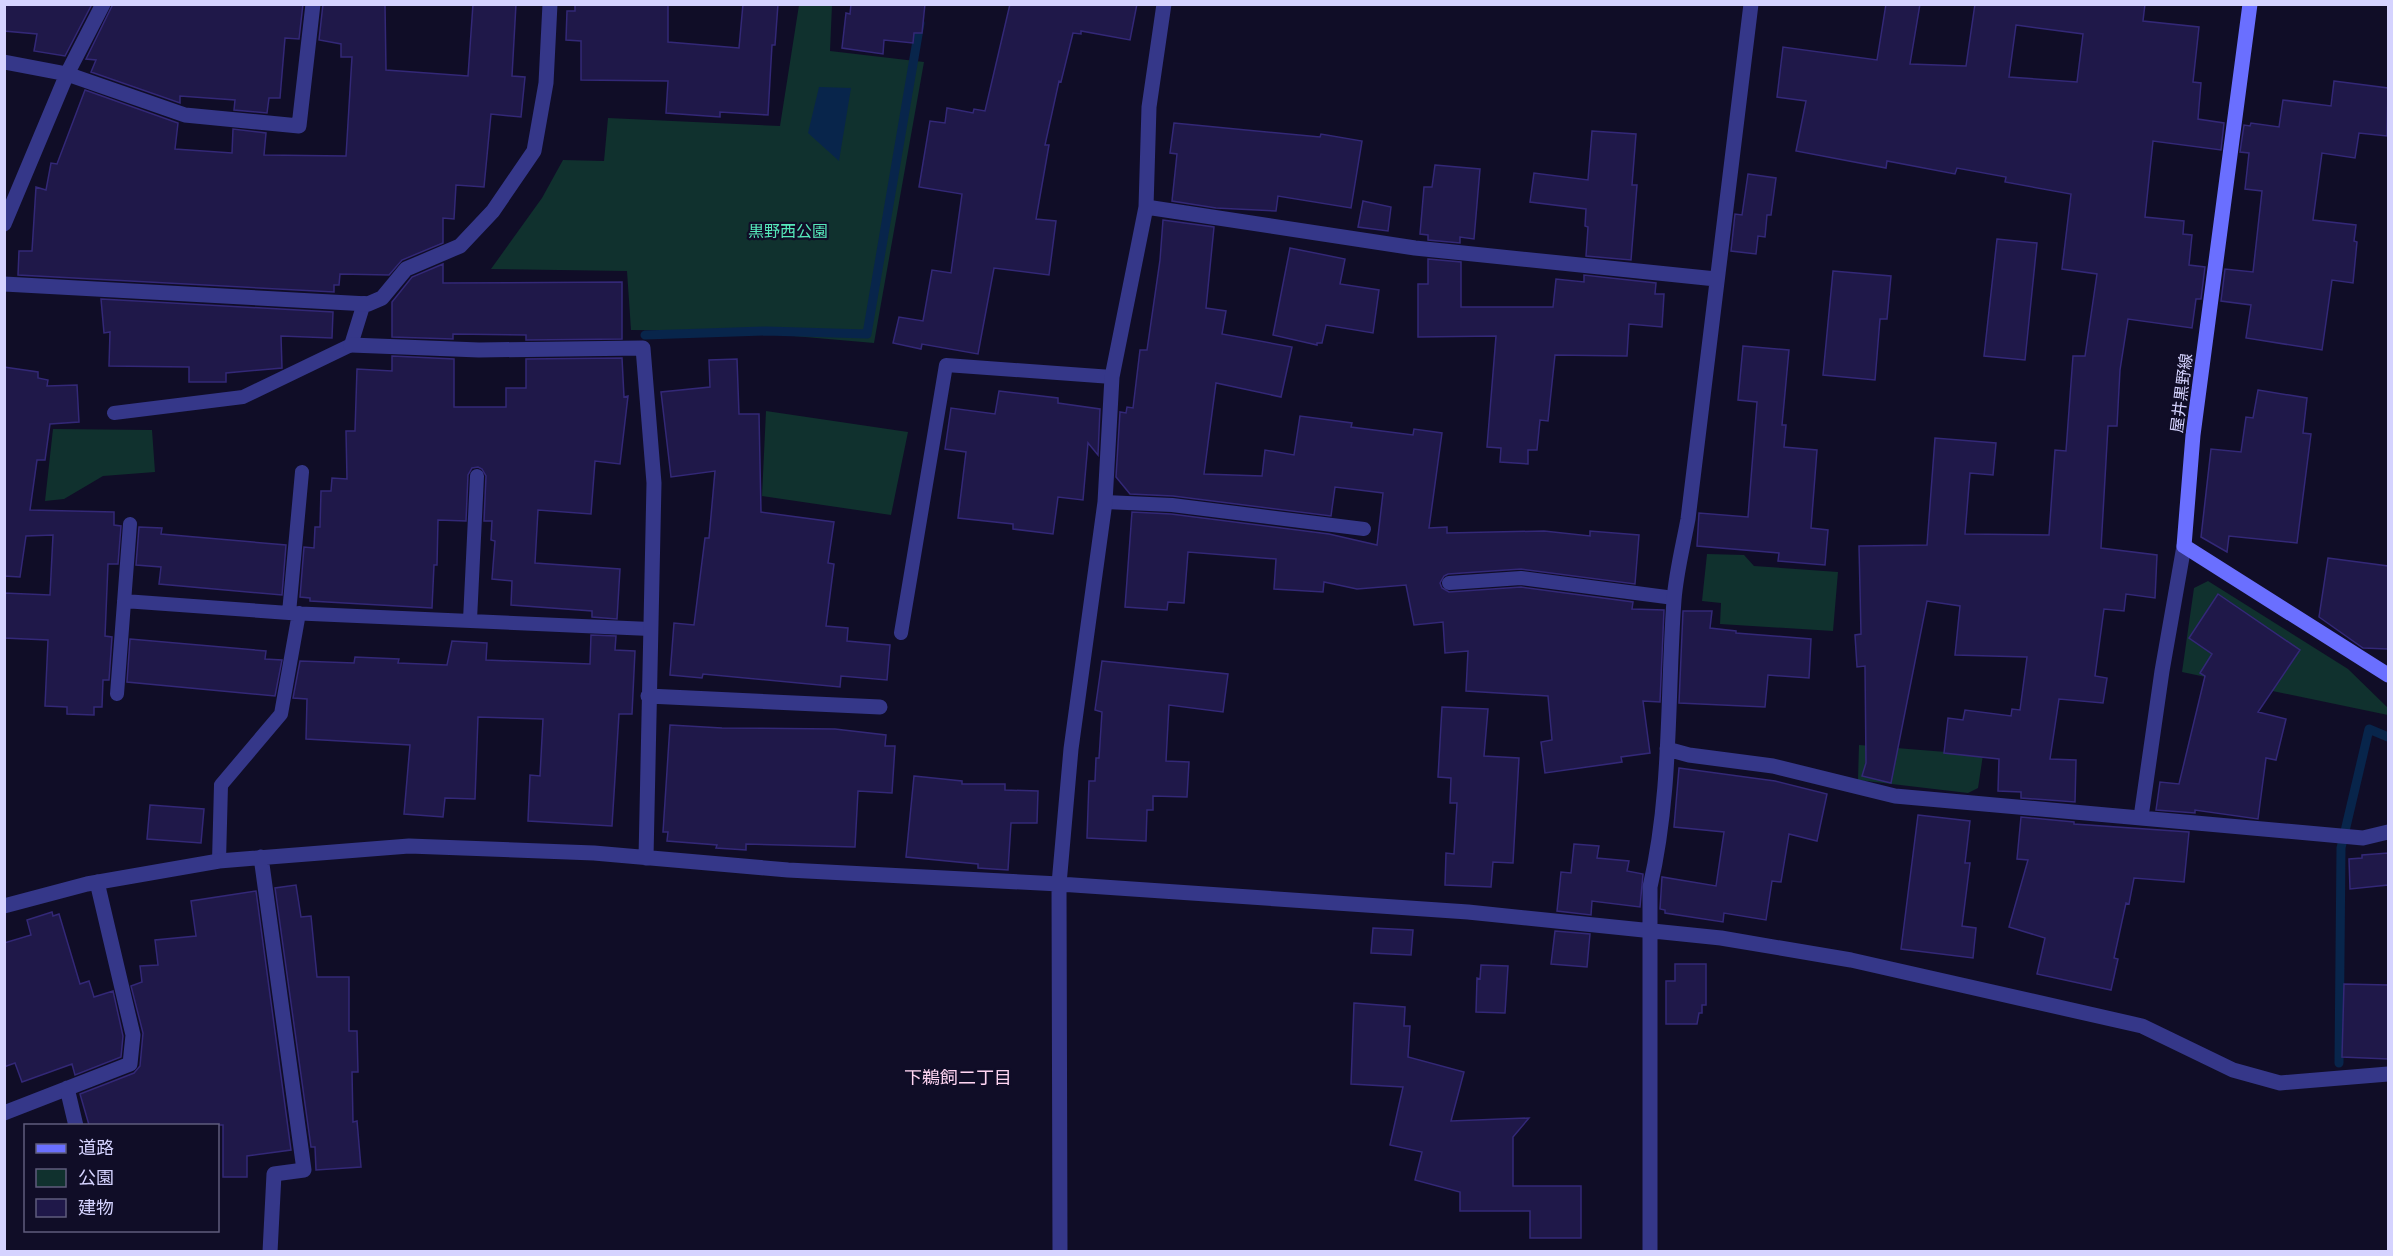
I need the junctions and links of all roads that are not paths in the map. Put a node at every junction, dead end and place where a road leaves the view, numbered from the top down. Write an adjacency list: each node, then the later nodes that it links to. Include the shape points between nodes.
1 (103, 4): 8 (street)
2 (313, 4): 8 (street, via 299,126 185,116)
3 (550, 4): 13 (street, via 546,83 534,151 493,212 460,246 406,269 382,298)
4 (1164, 4): 9 (street, via 1149,107)
5 (1751, 4): 11 (street)
6 (2250, 4): 22 (main road, 屋井黒野線, via 2193,435)
7 (4, 62): 8 (street)
8 (67, 74): 10 (street)
9 (1146, 207): 11 (street, via 1415,248); 15 (street)
10 (4, 224)
11 (1716, 279): 24 (street, via 1688,519)
12 (4, 284): 13 (street)
13 (364, 303): 14 (lane)
14 (351, 345): 16 (lane, via 243,397); 28 (street, via 479,350 643,348 654,483)
15 (1112, 377): 19 (street); 29 (lane, via 946,365)
16 (114, 413)
17 (302, 472): 26 (lane)
18 (477, 476): 27 (lane)
19 (1106, 502): 21 (lane, via 1172,505); 41 (street, via 1071,750)
20 (130, 524): 25 (lane)
21 (1364, 528)
22 (2184, 546): 30 (main road); 35 (street)
23 (1449, 583): 24 (lane, via 1521,578)
24 (1674, 598): 34 (street)
25 (124, 601): 26 (lane); 31 (lane)
26 (294, 613): 27 (lane); 39 (lane, via 281,714 221,784)
27 (470, 620): 28 (lane)
28 (650, 629): 32 (street)
29 (901, 633)
30 (2388, 675)
31 (117, 694)
32 (648, 696): 33 (street); 38 (street)
33 (880, 707)
34 (1667, 749): 35 (street, via 1773,766 1895,796); 43 (street, via 1658,855 1650,887)
35 (2141, 817): 36 (street, via 2363,838)
36 (2388, 832)
37 (261, 857): 38 (street, via 409,846); 39 (street); 49 (street, via 304,1170 274,1174)
38 (646, 858): 41 (street, via 788,870)
39 (219, 861): 40 (street)
40 (97, 882): 42 (street); 45 (street, via 133,1035 130,1064)
41 (1059, 884): 43 (street, via 1468,912); 50 (street)
42 (4, 906)
43 (1652, 932): 44 (street, via 1721,938 1851,960 2142,1026 2233,1070 2280,1083); 48 (street)
44 (2388, 1074)
45 (67, 1088): 46 (street); 47 (street)
46 (4, 1113)
47 (76, 1124)
48 (1649, 1250)
49 (270, 1251)
50 (1060, 1251)

